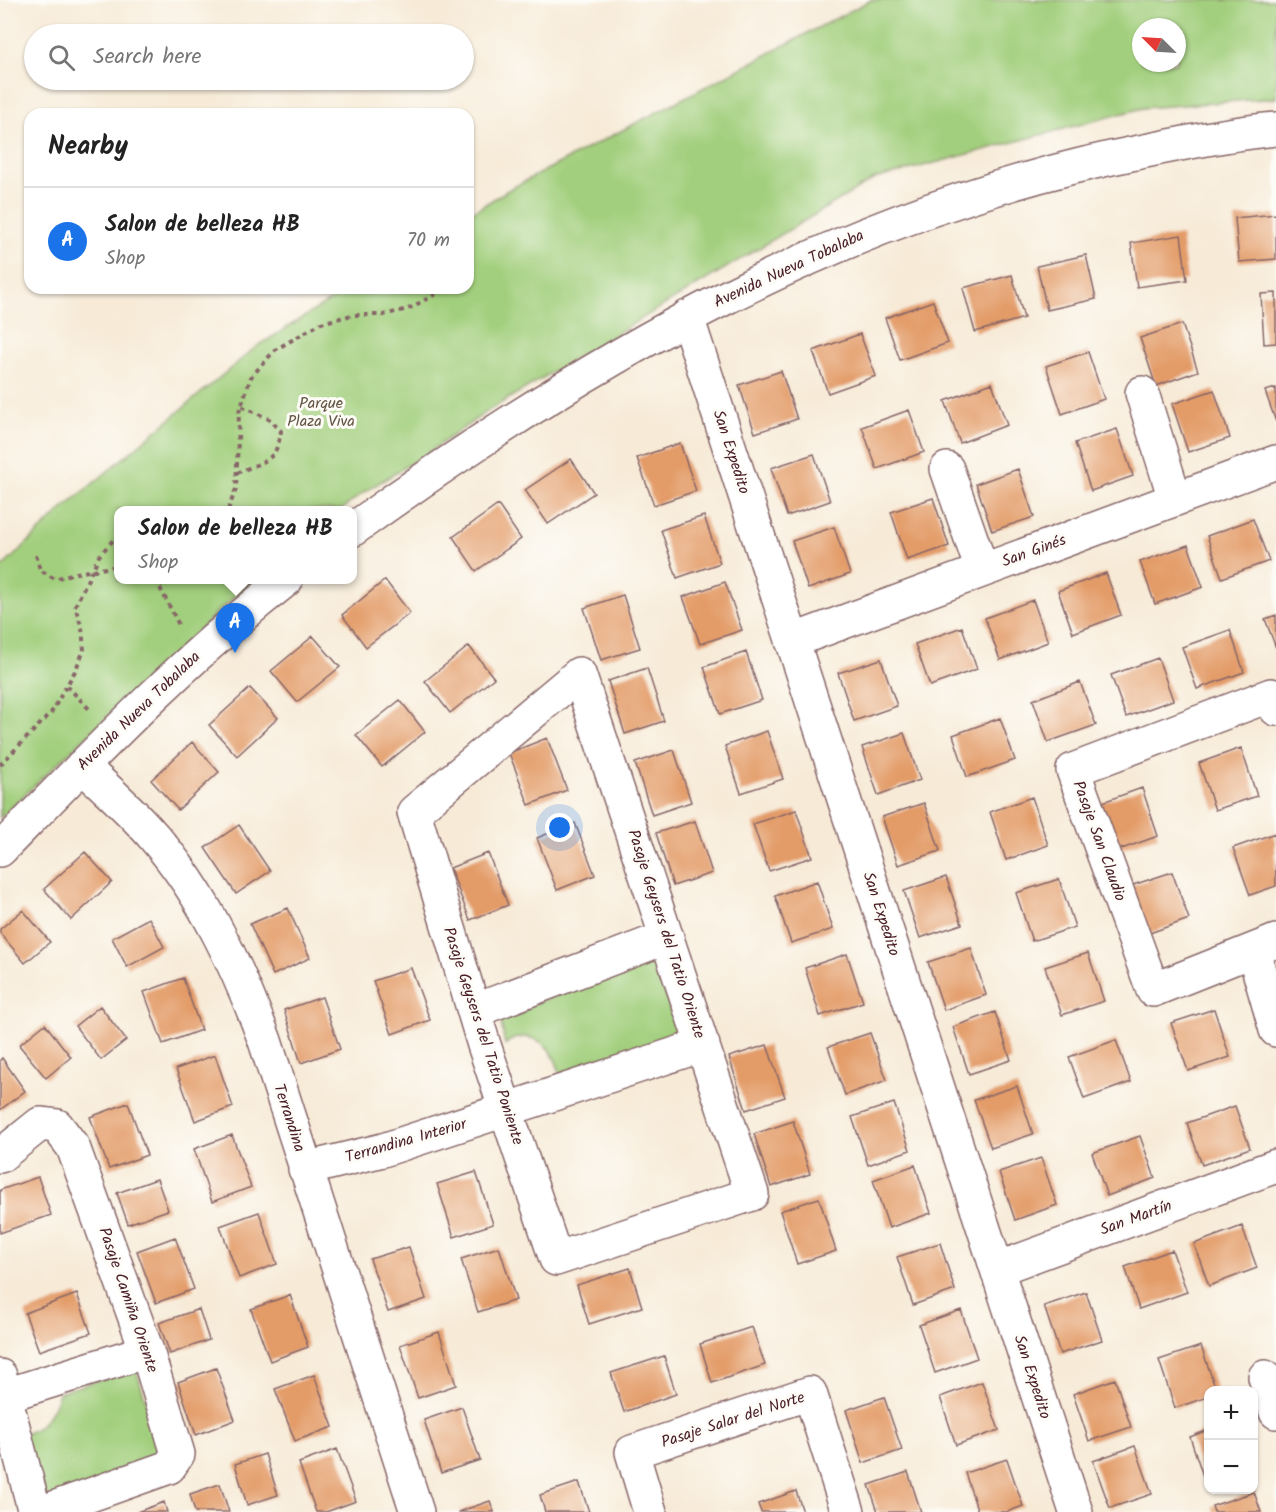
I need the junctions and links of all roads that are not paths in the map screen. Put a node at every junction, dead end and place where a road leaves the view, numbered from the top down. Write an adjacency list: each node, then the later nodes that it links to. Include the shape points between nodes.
1 (1276, 129): 2 (street, Avenida Nueva Tobalaba, via 1113,157 965,197 823,250)
2 (687, 317): 7 (street, Avenida Nueva Tobalaba, via 481,440); 10 (street, San Expedito)
3 (1142, 393): 6 (street)
4 (1276, 462): 6 (street, San Ginés)
5 (947, 469): 8 (street)
6 (1176, 499): 8 (street, San Ginés)
7 (357, 527)
8 (982, 570): 10 (street, San Ginés)
9 (280, 584): 12 (street, Avenida Nueva Tobalaba, via 194,656)
10 (792, 641): 25 (street, San Expedito)
11 (1276, 709): 16 (street, Pasaje San Claudio, via 1270,695 1073,770 1153,990)
12 (82, 766): 14 (street, Avenida Nueva Tobalaba); 23 (street, Terrandina, via 153,836 205,910 248,996)
13 (414, 812): 15 (street, Pasaje Geysers del Tatio Oriente, via 579,674); 17 (street, Pasaje Geysers del Tatio Poniente)
14 (0, 850)
15 (667, 938): 17 (street); 19 (street, Pasaje Geysers del Tatio Oriente)
16 (1264, 946): 18 (street, Pasaje San Claudio)
17 (474, 1011): 20 (street, Pasaje Geysers del Tatio Poniente)
18 (1276, 1030)
19 (703, 1045): 20 (street, Terrandina Interior); 24 (street, Pasaje Geysers del Tatio Oriente, via 752,1194)
20 (507, 1111): 23 (street, Terrandina Interior, via 383,1150); 24 (street, Pasaje Geysers del Tatio Poniente)
21 (0, 1156): 26 (street, Pasaje Camiña Oriente, via 40,1124 57,1126 73,1147)
22 (1276, 1166): 25 (street, San Martín)
23 (305, 1168): 30 (street, Terrandina)
24 (556, 1259)
25 (997, 1269): 33 (street, San Expedito)
26 (147, 1351): 28 (street); 28 (street, Pasaje Camiña Oriente, via 178,1454 169,1467 48,1510 33,1505)
27 (1265, 1377): 29 (street)
28 (2, 1390)
29 (1276, 1412)
30 (417, 1512)
31 (650, 1512): 32 (street, Pasaje Salar del Norte, via 632,1452 810,1393)
32 (848, 1512)
33 (1076, 1512)

